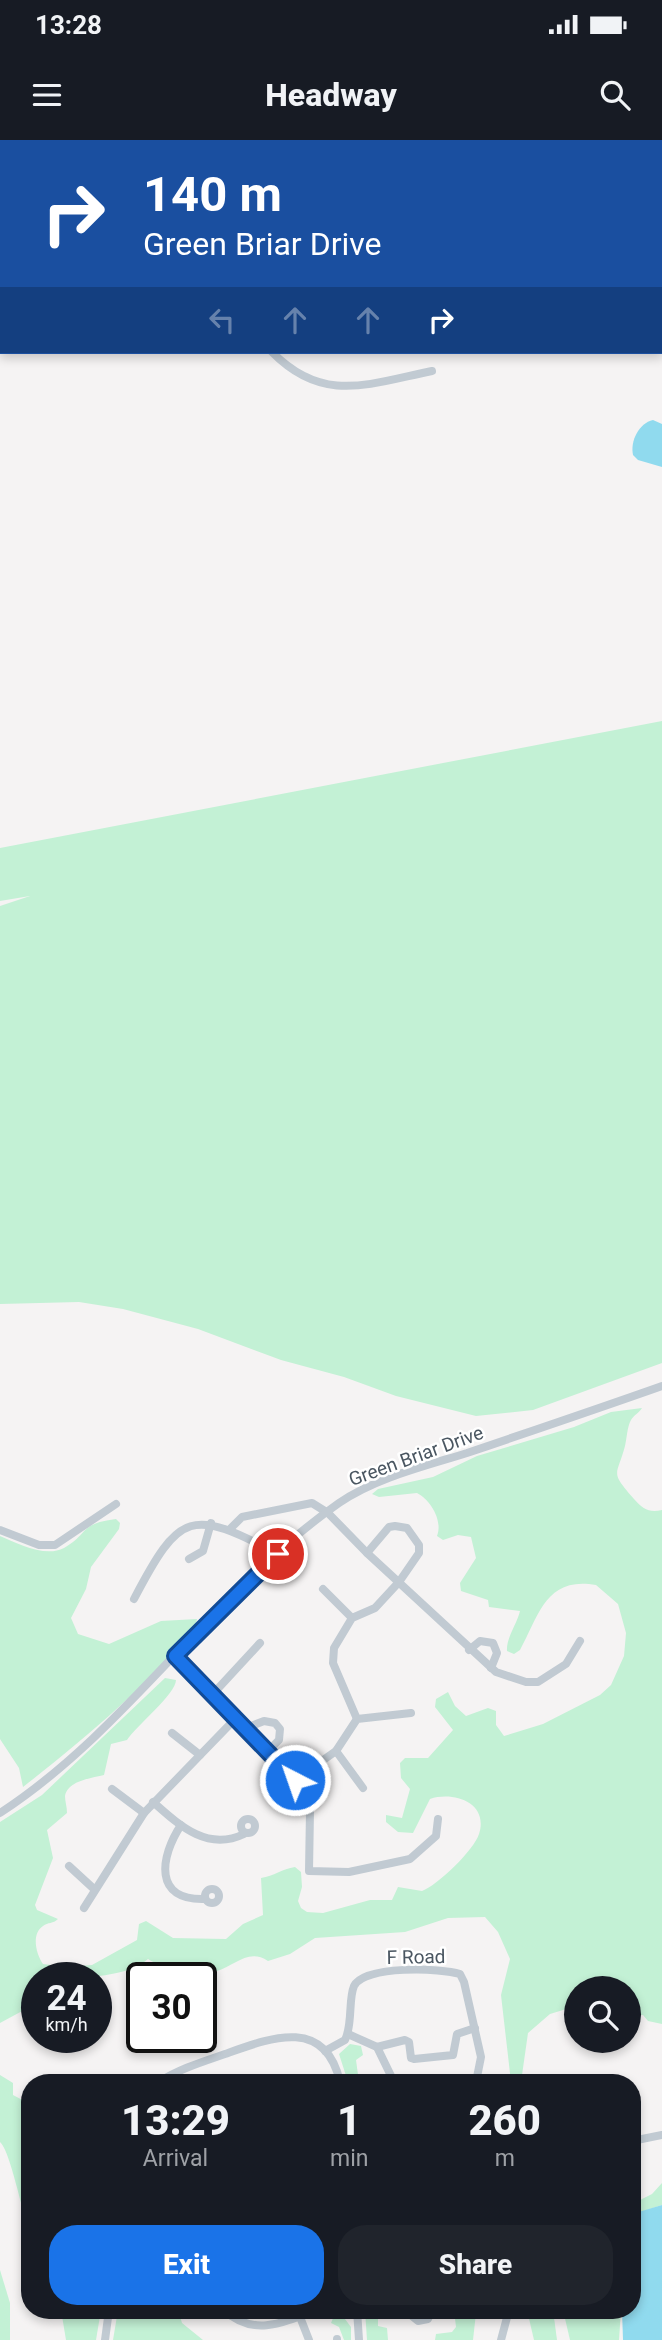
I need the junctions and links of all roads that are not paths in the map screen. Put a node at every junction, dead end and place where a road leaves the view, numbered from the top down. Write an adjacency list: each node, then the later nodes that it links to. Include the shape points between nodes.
1 (274, 354): 2 (street, via 299,376 330,387 366,385)
2 (432, 371)
3 (662, 1386): 5 (street, Green Briar Drive, via 430,1465 354,1494)
4 (117, 1504): 8 (street, via 55,1545 39,1545)
5 (328, 1513): 7 (street, via 312,1503 242,1517); 9 (street); 10 (street, Green Briar Drive)
6 (211, 1524): 7 (street); 11 (street, via 202,1551); 14 (street, via 191,1526 170,1538)
7 (230, 1529): 10 (street)
8 (0, 1530)
9 (367, 1553): 12 (street); 12 (street, via 390,1527 407,1528 416,1538 419,1553)
10 (278, 1554): 19 (street, Green Briar Drive)
11 (189, 1559)
12 (399, 1582): 15 (street, via 375,1608); 18 (street)
13 (323, 1590): 15 (street)
14 (134, 1599)
15 (352, 1618): 24 (street, via 334,1648 334,1663)
16 (580, 1641): 20 (street, via 566,1664 538,1682 512,1679)
17 (260, 1643): 21 (street)
18 (469, 1650): 20 (street); 20 (street, via 480,1641 493,1643 497,1653)
19 (175, 1656): 21 (street); 34 (street, Green Briar Drive, via 42,1786)
20 (491, 1668)
21 (212, 1695): 23 (street)
22 (411, 1713): 24 (street)
23 (236, 1718): 25 (street); 29 (street)
24 (357, 1719): 28 (street)
25 (246, 1728): 27 (street); 27 (street, via 269,1720 275,1723 279,1740)
26 (173, 1733): 29 (street)
27 (269, 1750): 30 (street)
28 (336, 1751): 30 (street); 31 (street)
29 (200, 1755): 33 (street)
30 (295, 1780): 36 (street, via 310,1811 312,1872 349,1872 410,1859 436,1836)
31 (363, 1788)
32 (112, 1789): 35 (street)
33 (153, 1801): 35 (street); 37 (street)
34 (0, 1813)
35 (144, 1813): 40 (street)
36 (438, 1819)
37 (181, 1825): 38 (street, via 209,1840); 41 (street, via 167,1846 167,1880 173,1890 189,1899)
38 (244, 1834)
39 (69, 1866): 40 (street)
40 (94, 1889): 42 (street)
41 (205, 1899)
42 (84, 1908)
43 (475, 2028): 44 (street, F Road, via 460,1974 445,1969 409,1970 370,1975 354,1986); 45 (street, via 457,2034 453,2055 414,2059 410,2042 405,2040); 50 (street, F Road, via 481,2057)
44 (348, 2034): 45 (street); 46 (street)
45 (377, 2047): 49 (street)
46 (325, 2051): 47 (street, via 297,2036 271,2037); 48 (street)
47 (174, 2074)
48 (338, 2074)
49 (390, 2074)
50 (478, 2074)
51 (662, 2135): 52 (street)
52 (641, 2139)
53 (108, 2319): 59 (street)
54 (235, 2319): 55 (street, via 255,2327)
55 (291, 2319)
56 (301, 2319): 60 (street)
57 (358, 2319): 61 (street)
58 (507, 2319): 62 (street)
59 (105, 2340)
60 (309, 2340)
61 (359, 2340)
62 (501, 2340)

